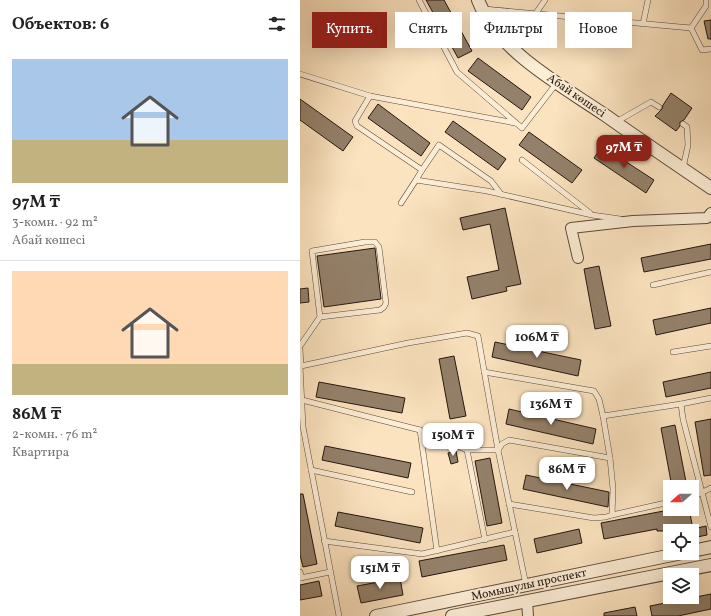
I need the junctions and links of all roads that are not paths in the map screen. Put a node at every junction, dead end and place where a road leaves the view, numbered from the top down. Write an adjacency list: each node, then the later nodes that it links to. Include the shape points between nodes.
1 (419, 0): 17 (lane, via 457,72)
2 (545, 0): 7 (lane)
3 (648, 0): 9 (lane)
4 (706, 0): 10 (lane, via 706,6)
5 (479, 4): 6 (lane); 13 (street, Абай көшесі, via 491,24 506,41)
6 (530, 12)
7 (537, 12)
8 (557, 15): 9 (lane)
9 (643, 24): 10 (lane)
10 (691, 28): 11 (lane, via 702,50)
11 (711, 49)
12 (300, 74): 14 (lane)
13 (557, 83): 16 (street, Абай көшесі); 17 (lane, via 522,128)
14 (370, 96): 17 (lane); 21 (lane, via 355,121 356,126)
15 (659, 107): 16 (lane, via 651,102)
16 (615, 122): 20 (street, Абай көшесі)
17 (516, 123)
18 (683, 124): 20 (lane, via 687,127 688,145)
19 (522, 160): 27 (lane)
20 (682, 168): 23 (street, Абай көшесі)
21 (422, 170): 22 (lane); 24 (lane, via 439,145 491,181)
22 (416, 180): 24 (lane); 25 (lane)
23 (711, 188)
24 (500, 194): 27 (lane)
25 (401, 203)
26 (711, 213): 28 (street, via 707,218)
27 (592, 215): 28 (lane)
28 (633, 221): 29 (street, via 571,228)
29 (578, 258)
30 (711, 272): 31 (lane)
31 (653, 285)
32 (320, 317): 32 (lane, via 380,310 384,307 386,303 379,247 375,242 312,251); 34 (lane)
33 (711, 346): 35 (lane)
34 (300, 348): 36 (lane)
35 (673, 352)
36 (300, 366): 37 (lane, via 467,333 478,336); 39 (lane)
37 (484, 372): 41 (lane, via 594,391); 44 (lane)
38 (711, 398): 40 (lane)
39 (302, 400): 42 (lane); 46 (lane, via 303,427)
40 (681, 404): 41 (lane); 49 (lane)
41 (603, 416): 45 (lane)
42 (420, 430): 43 (lane); 60 (lane)
43 (467, 450): 44 (lane); 56 (lane)
44 (498, 450): 45 (lane, via 509,440); 51 (lane)
45 (610, 458): 53 (lane)
46 (311, 470): 48 (lane); 57 (lane)
47 (711, 488): 49 (lane)
48 (412, 492)
49 (702, 493): 50 (lane); 54 (lane)
50 (699, 494)
51 (509, 504): 53 (lane, via 594,518); 55 (lane)
52 (663, 504): 53 (lane)
53 (612, 515)
54 (711, 527)
55 (515, 532): 56 (lane); 66 (lane)
56 (485, 540): 60 (lane)
57 (324, 541): 60 (lane, via 422,554); 64 (lane)
58 (711, 547): 59 (street)
59 (699, 550)
60 (437, 551)
61 (663, 557): 66 (street, Момышулы проспект)
62 (711, 565): 67 (street, Момышулы проспект)
63 (300, 572): 65 (lane)
64 (330, 572): 65 (lane); 68 (lane)
65 (301, 578)
66 (526, 586): 67 (street); 69 (street, Момышулы проспект)
67 (527, 600): 70 (street, Момышулы проспект); 71 (street)
68 (339, 616)
69 (376, 616)
70 (452, 616)
71 (528, 616)

